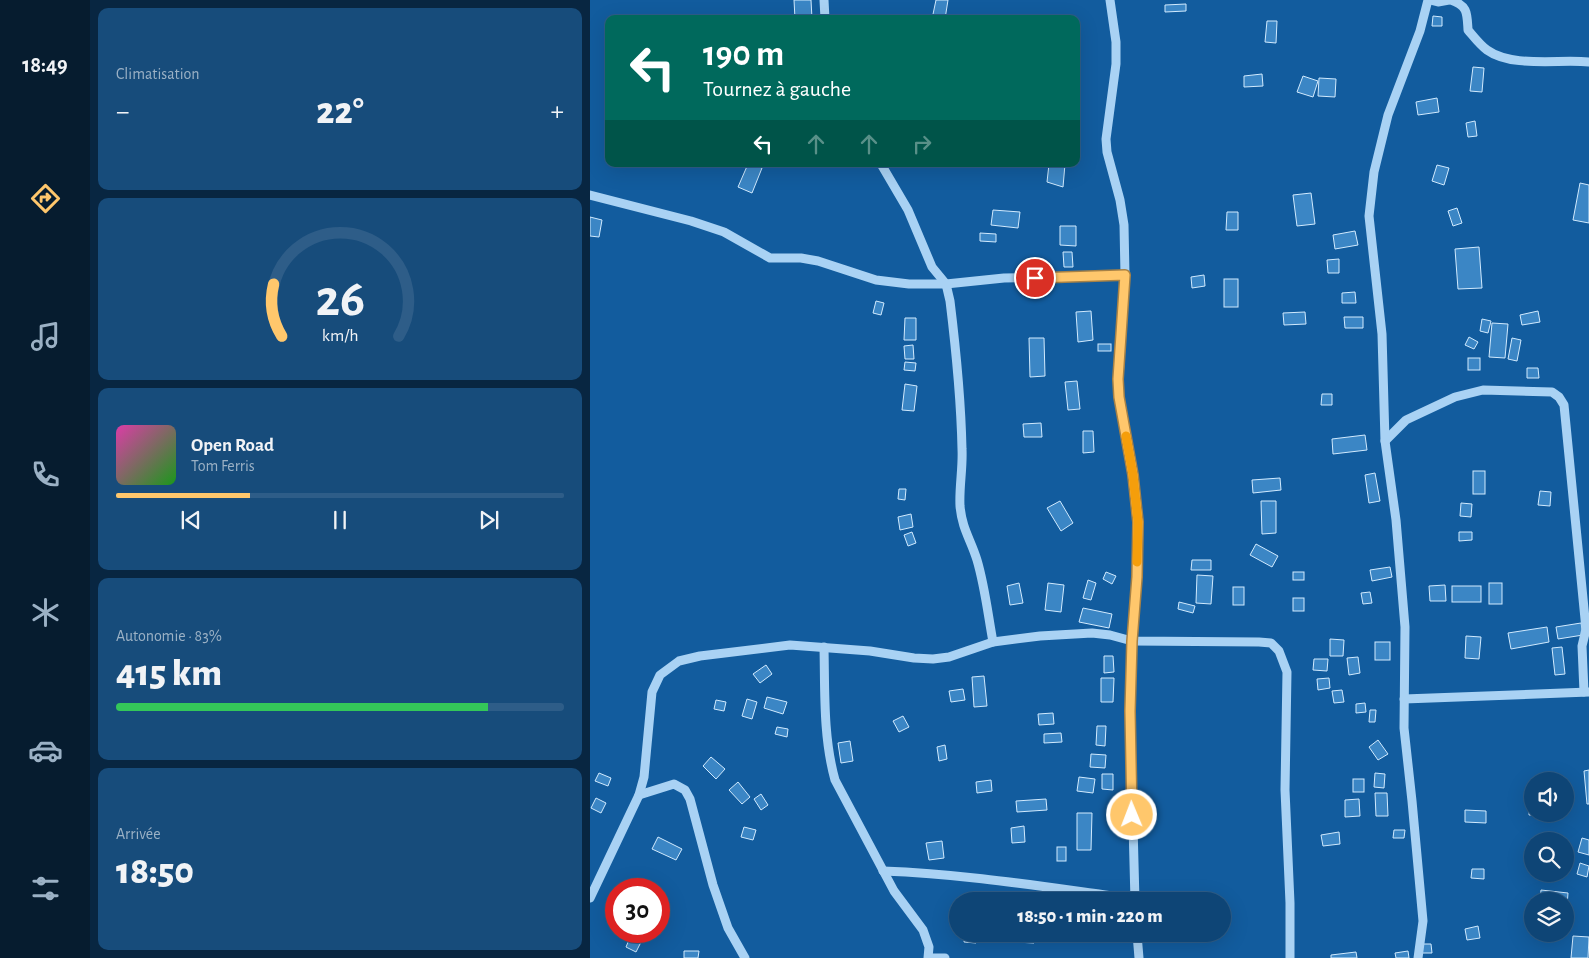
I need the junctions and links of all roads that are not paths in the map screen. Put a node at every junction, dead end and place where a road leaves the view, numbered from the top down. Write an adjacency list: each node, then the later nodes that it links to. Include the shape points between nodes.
1 (824, 0): 5 (street)
2 (1110, 0): 9 (street, via 1116,64 1106,139 1124,225)
3 (1429, 0): 4 (street); 11 (street, via 1388,115 1374,172 1369,216 1382,334)
4 (1450, 0): 6 (street, via 1460,3 1467,12 1468,30 1486,50 1499,56 1516,60)
5 (825, 15)
6 (1589, 62)
7 (884, 167): 10 (street, via 908,210 932,267)
8 (590, 195): 10 (street, via 724,232 770,258 801,258 876,280)
9 (1125, 275): 10 (street, via 1004,278); 12 (street, via 1118,379 1138,522)
10 (946, 284): 13 (street, via 952,315 961,424 960,507 964,531 977,558)
11 (1385, 441): 15 (street, via 1406,420 1455,397 1483,390 1552,392 1559,397 1564,405 1586,629 1582,646); 16 (street, via 1405,627)
12 (1132, 641): 13 (street, via 1092,633); 20 (street); 27 (street, via 1259,642 1271,643 1279,650 1286,672 1285,798)
13 (993, 642): 14 (street, via 933,659)
14 (824, 647): 17 (street, via 790,645 700,656 679,661 660,675 652,692 644,777); 18 (street, via 826,730 831,766 835,780)
15 (1586, 692): 16 (street)
16 (1404, 699): 28 (street, via 1423,921)
17 (639, 795): 21 (street); 23 (street, via 674,784 685,790 728,928)
18 (883, 871): 19 (street, via 981,878); 24 (street, via 923,930 929,947)
19 (1079, 892)
20 (1135, 892)
21 (590, 898)
22 (1138, 942): 26 (street)
23 (745, 958)
24 (928, 958): 25 (street)
25 (945, 958)
26 (1139, 958)
27 (1290, 958)
28 (1418, 958)

